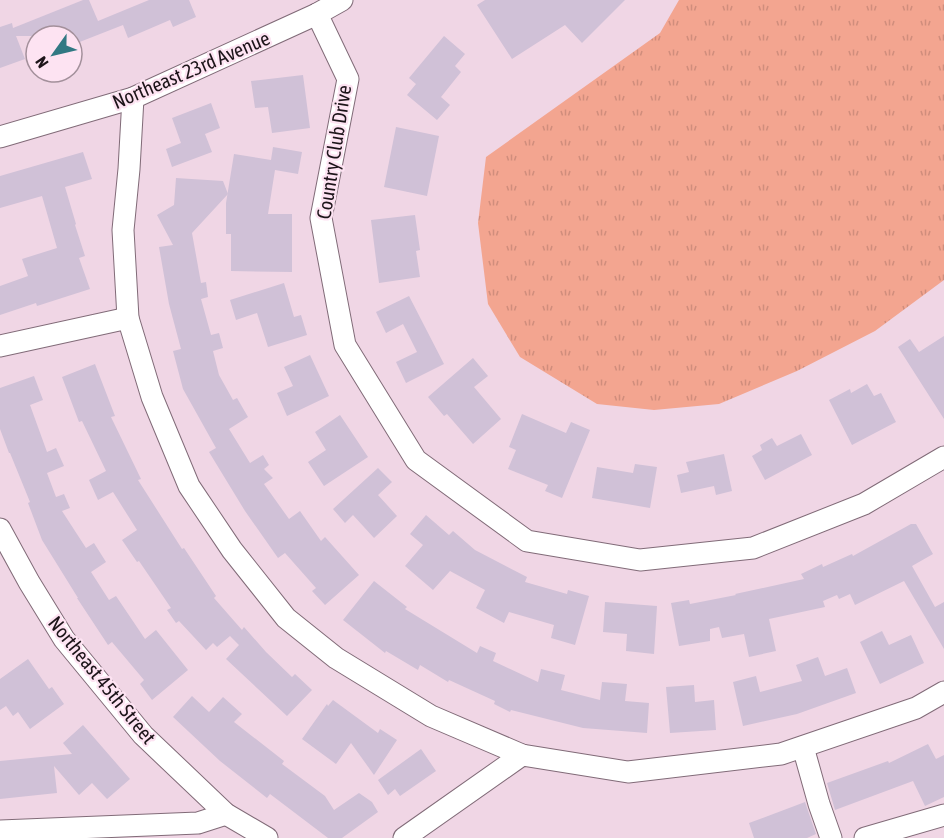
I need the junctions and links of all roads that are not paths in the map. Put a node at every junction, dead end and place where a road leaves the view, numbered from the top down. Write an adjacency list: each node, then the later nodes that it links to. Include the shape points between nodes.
1 (342, 0): 2 (street, Northeast 23rd Avenue)
2 (317, 14): 3 (street, Northeast 23rd Avenue); 7 (street, Country Club Drive, via 348,79 321,218 345,345 416,460 527,541 640,560 753,548 864,504)
3 (133, 99): 4 (street, Northeast 23rd Avenue); 5 (street, via 123,230)
4 (0, 138)
5 (128, 318): 6 (street); 11 (street, via 152,398 189,486 232,550 286,618 336,658 431,716)
6 (0, 346)
7 (944, 457)
8 (1, 532): 12 (street, Northeast 45th Street, via 64,639 143,735)
9 (944, 692): 10 (street, via 916,708)
10 (803, 747): 11 (street, via 781,754 628,772); 17 (street)
11 (522, 755): 16 (street)
12 (226, 814): 14 (street, via 198,823); 15 (street, Northeast 45th Street)
13 (944, 815): 18 (street)
14 (0, 831)
15 (267, 838)
16 (404, 838)
17 (831, 838)
18 (866, 838)

